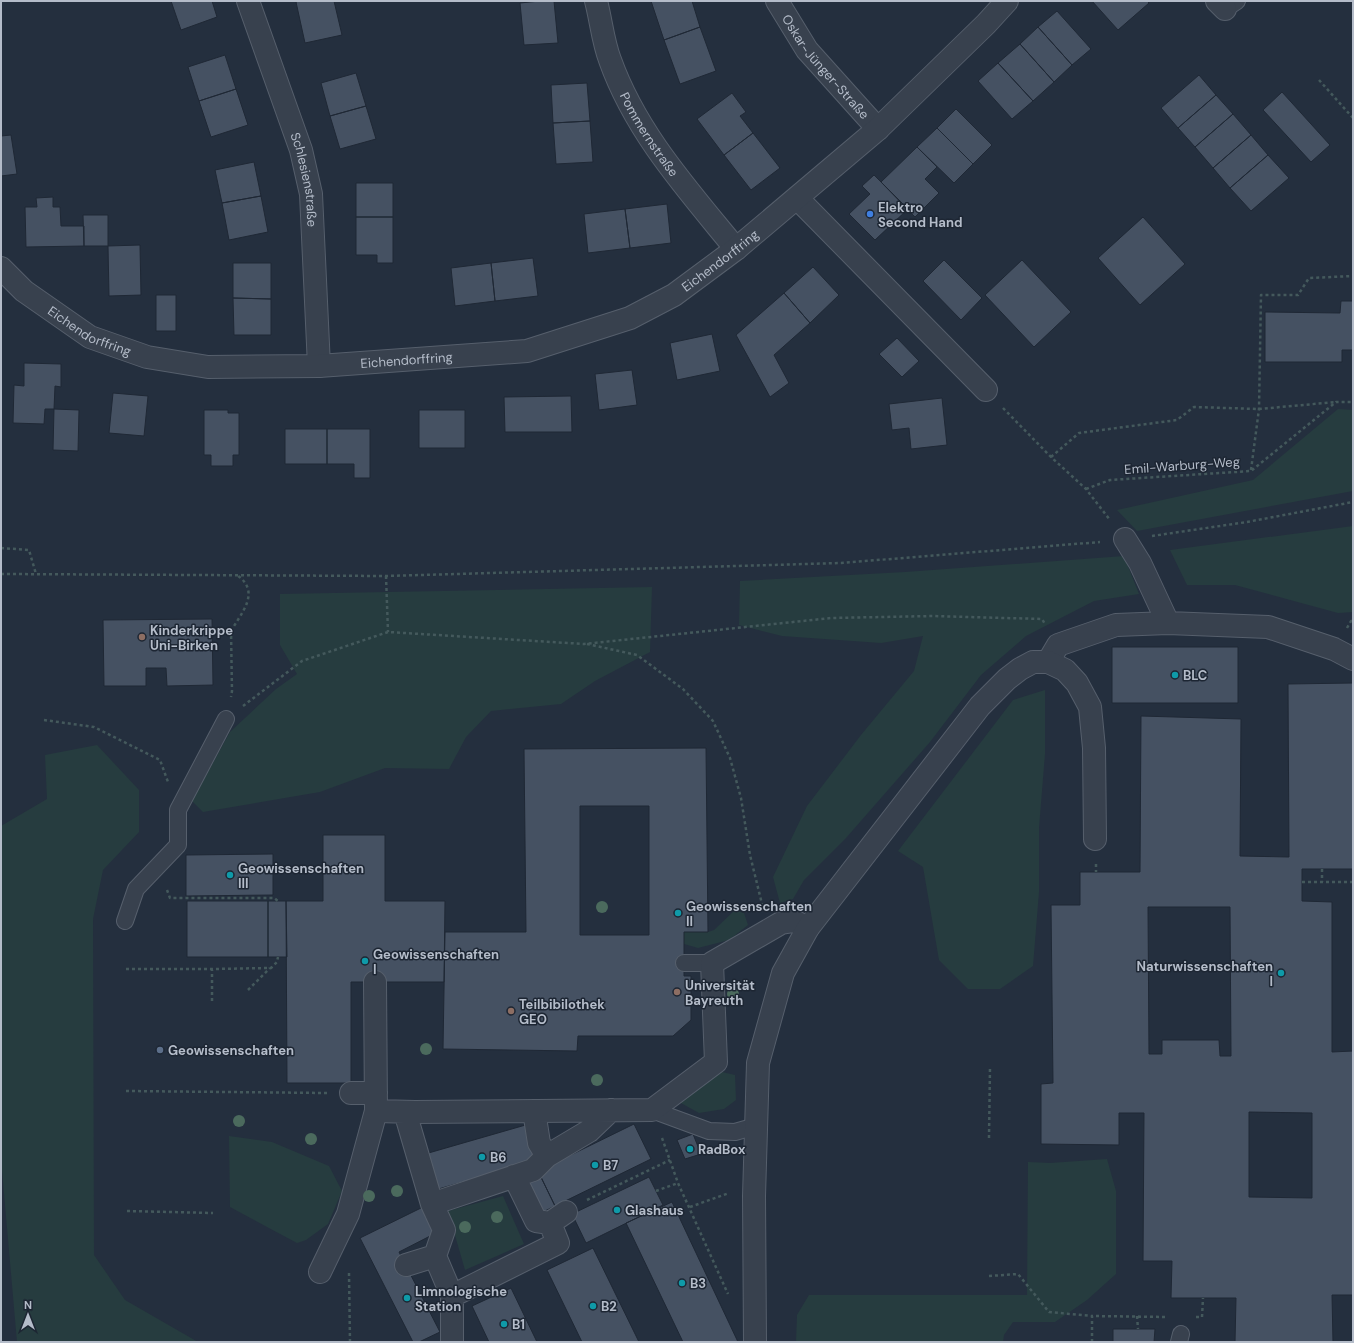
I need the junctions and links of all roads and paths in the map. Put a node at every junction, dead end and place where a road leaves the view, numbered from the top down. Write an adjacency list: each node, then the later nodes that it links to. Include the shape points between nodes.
1 (248, 1): 12 (street, Schlesienstraße, via 301,150 311,194)
2 (596, 1): 9 (street, Pommernstraße, via 610,59 630,107 669,168)
3 (777, 1): 7 (street, Oskar-Jünger-Straße, via 806,50)
4 (1007, 1): 7 (street, Eichendorffring)
5 (1319, 80): 6 (path)
6 (1353, 118)
7 (878, 130): 8 (street, Eichendorffring)
8 (797, 198): 9 (street, Eichendorffring); 13 (street)
9 (736, 249): 12 (street, Eichendorffring, via 674,295 630,318 527,351)
10 (1, 268): 12 (street, Eichendorffring, via 24,291 90,337 147,356 208,367)
11 (1353, 276): 16 (path, via 1309,278 1298,295 1261,295)
12 (319, 366)
13 (986, 390): 17 (path)
14 (1336, 402): 15 (path); 16 (path); 18 (path, Emil-Warburg-Weg)
15 (1353, 402)
16 (1259, 408): 17 (path, via 1194,407 1177,420 1079,433); 18 (path)
17 (1051, 457): 19 (path)
18 (1251, 471): 19 (path, Emil-Warburg-Weg, via 1110,480)
19 (1086, 489): 21 (path)
20 (1353, 502): 21 (path, via 1246,522)
21 (1125, 540): 26 (path, via 841,563); 27 (street, via 1140,563)
22 (1, 548): 24 (path, via 29,550)
23 (1, 574): 24 (path)
24 (36, 574): 25 (path)
25 (237, 575): 26 (path); 29 (path, via 244,580 249,592 245,607)
26 (386, 576): 30 (path)
27 (1168, 623): 32 (street, via 1116,625); 33 (street, via 1268,627 1334,649)
28 (212, 631): 29 (path)
29 (231, 631): 34 (path, via 232,691)
30 (388, 632): 31 (path); 34 (path, via 302,661)
31 (584, 644): 32 (path, via 831,618 933,616 1042,619); 43 (path, via 638,655 683,689 713,721 730,758 741,798 750,855)
32 (1053, 654): 37 (street, via 1078,683 1090,707 1094,748); 46 (street, via 1020,669 980,706)
33 (1353, 659)
34 (226, 719): 36 (lane)
35 (44, 720): 36 (path, via 94,727 160,760)
36 (178, 810): 38 (lane, via 178,845)
37 (1096, 838)
38 (158, 866): 44 (path, via 170,898 274,898); 45 (lane, via 136,889)
39 (1322, 869): 41 (path)
40 (1302, 882): 41 (path)
41 (1322, 882): 42 (path)
42 (1353, 882)
43 (759, 890)
44 (278, 901)
45 (126, 921)
46 (808, 928): 49 (street, via 794,921 781,923); 64 (street, via 782,973 758,1063)
47 (278, 957): 50 (path)
48 (684, 963): 49 (lane)
49 (712, 964): 61 (street, via 716,1062)
50 (271, 968): 52 (path); 54 (path)
51 (126, 969): 52 (path)
52 (212, 970): 55 (path)
53 (376, 982): 59 (street)
54 (248, 990)
55 (212, 1001)
56 (990, 1066): 65 (path)
57 (126, 1091): 58 (path)
58 (351, 1093): 59 (street)
59 (376, 1102): 63 (street); 80 (street, via 348,1214)
60 (611, 1110): 61 (street); 62 (street); 66 (street, via 589,1131)
61 (652, 1110): 64 (lane, via 709,1131 736,1132); 67 (path)
62 (534, 1111): 63 (street); 66 (street, via 539,1143)
63 (405, 1112): 72 (street)
64 (756, 1126): 70 (street)
65 (989, 1138)
66 (547, 1156): 68 (street, via 533,1170)
67 (670, 1160): 69 (path); 76 (path, via 599,1194)
68 (514, 1176): 72 (street); 76 (street, via 536,1221)
69 (678, 1183): 71 (path); 73 (path)
70 (754, 1184): 73 (path); 92 (street)
71 (656, 1192)
72 (432, 1204): 77 (street, via 444,1230)
73 (690, 1207): 83 (path)
74 (127, 1211): 75 (path)
75 (213, 1213)
76 (558, 1218): 82 (street, via 562,1248)
77 (434, 1256): 78 (street); 82 (street)
78 (406, 1265)
79 (349, 1267): 90 (path)
80 (320, 1272)
81 (989, 1276): 85 (path, via 1018,1274 1049,1312)
82 (452, 1296): 91 (street)
83 (730, 1298)
84 (1203, 1298): 88 (path, via 1202,1317)
85 (1092, 1316): 86 (path); 93 (path)
86 (1137, 1316): 87 (path); 89 (path)
87 (1169, 1317)
88 (1190, 1317)
89 (1138, 1329)
90 (350, 1342)
91 (452, 1342)
92 (755, 1342)
93 (1092, 1342)

